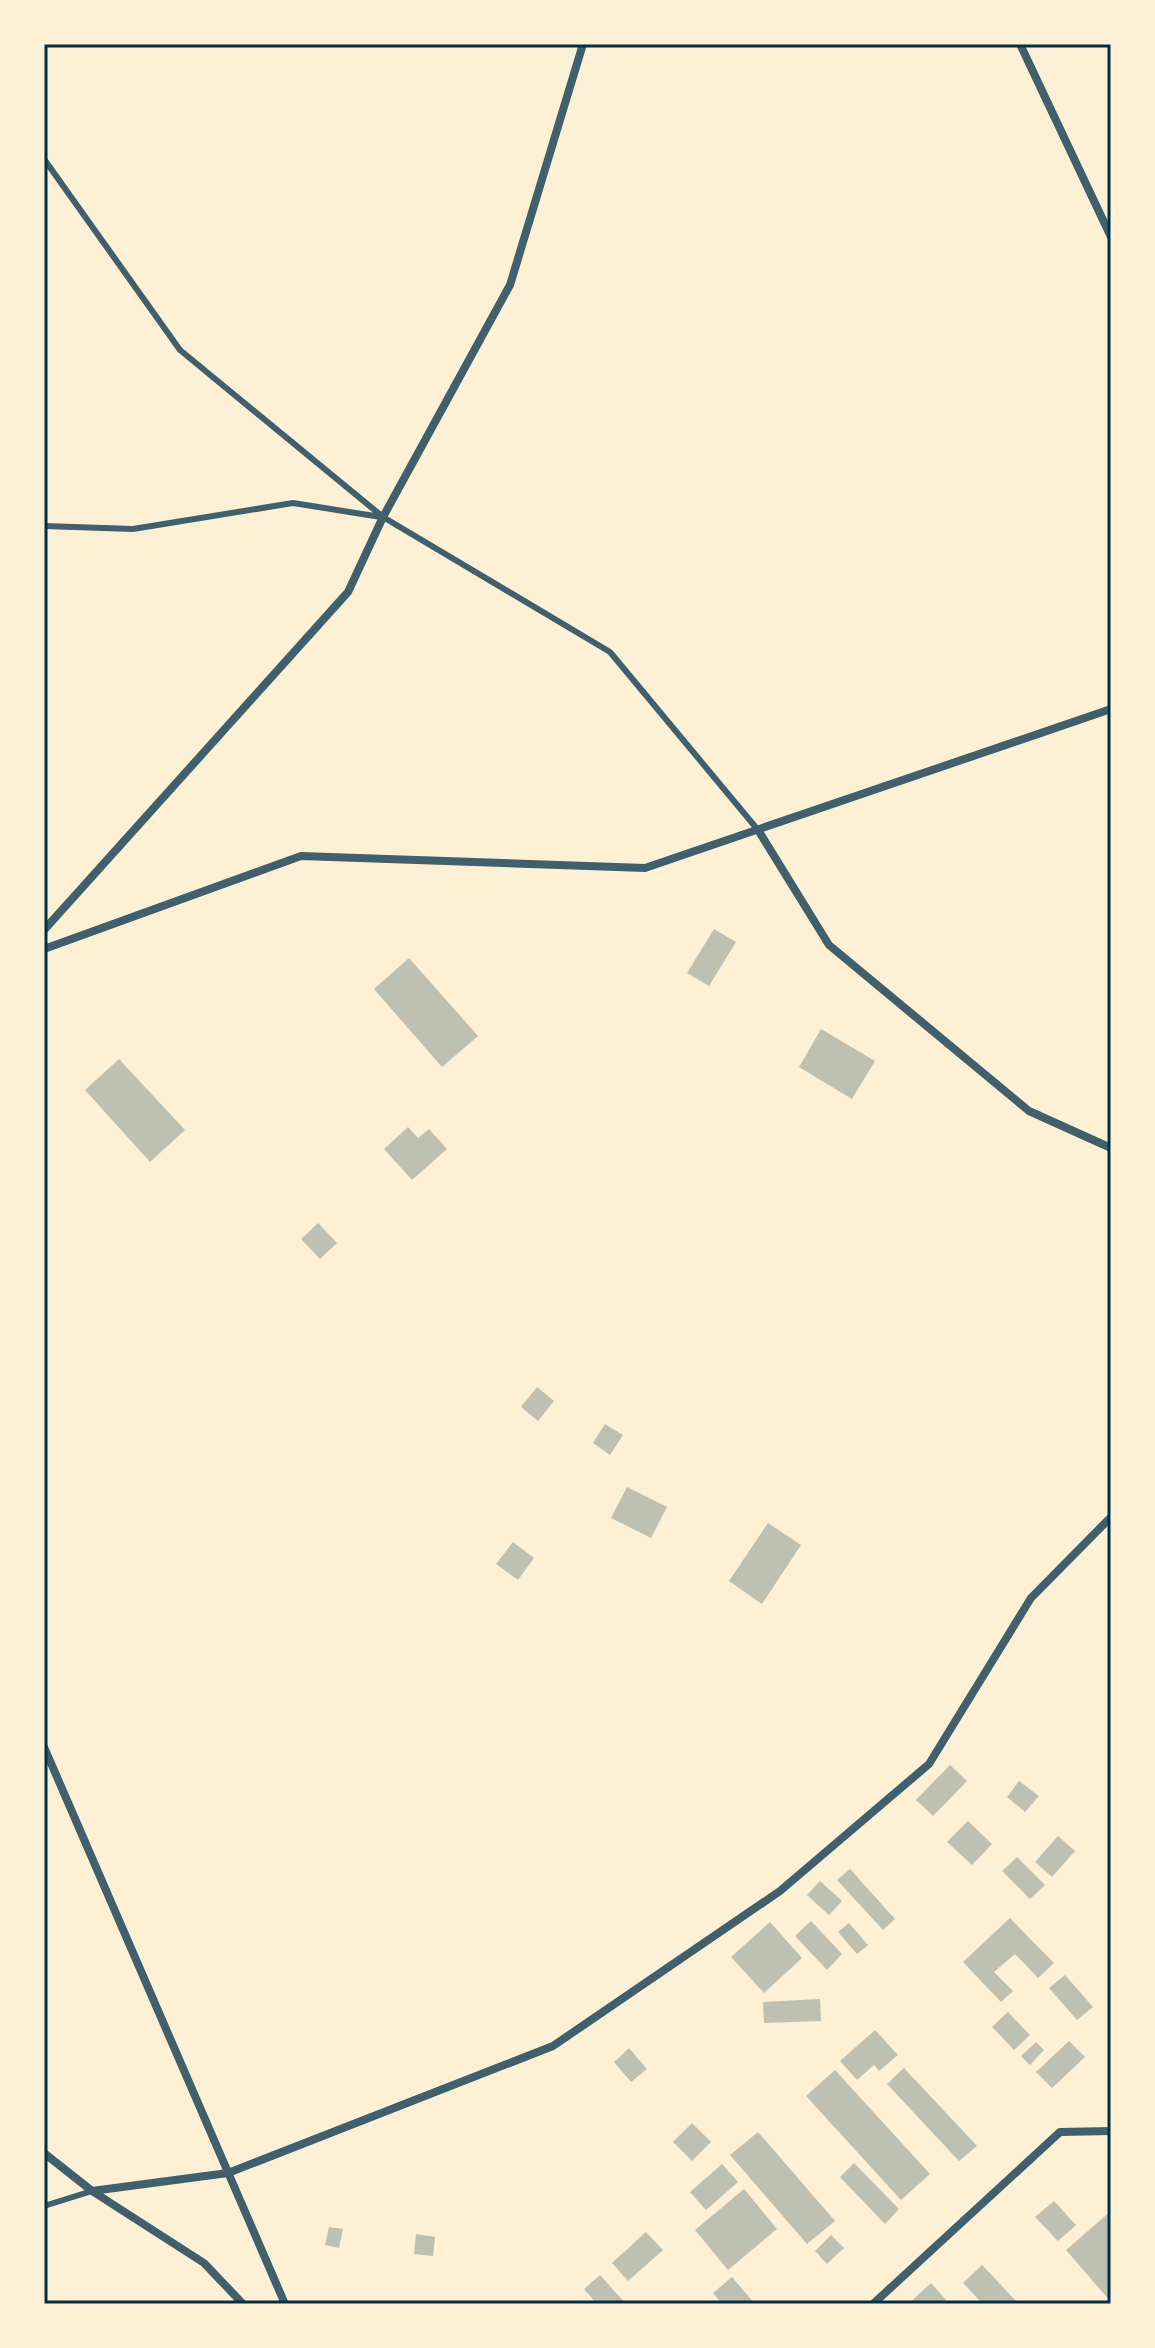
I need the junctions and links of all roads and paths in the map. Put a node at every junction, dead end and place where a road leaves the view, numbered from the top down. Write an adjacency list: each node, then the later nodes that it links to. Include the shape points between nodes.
1 (583, 44): 5 (street, via 510,285)
2 (1020, 44): 4 (street)
3 (44, 159): 5 (lane, via 180,350)
4 (1111, 237)
5 (383, 517): 6 (lane, via 293,503 133,529); 8 (lane, via 610,652); 9 (street, via 348,592)
6 (44, 526)
7 (1111, 709): 8 (street)
8 (758, 830): 10 (street, via 645,868 301,856); 11 (street, via 829,945 1029,1111)
9 (44, 930)
10 (44, 949)
11 (1111, 1148)
12 (1111, 1517): 16 (street, via 1031,1598 929,1764 780,1891 553,2046)
13 (44, 1747): 16 (street)
14 (1111, 2131): 21 (street, via 1060,2132)
15 (44, 2153): 17 (street)
16 (228, 2173): 17 (street); 20 (street)
17 (92, 2191): 18 (lane); 19 (street, via 204,2263)
18 (44, 2206)
19 (243, 2304)
20 (285, 2304)
21 (873, 2304)

